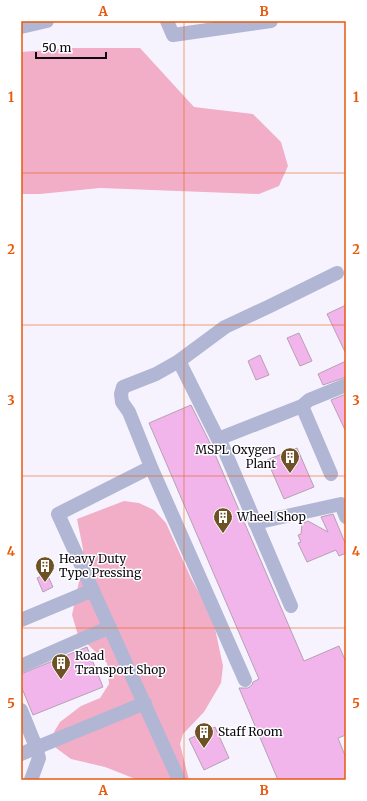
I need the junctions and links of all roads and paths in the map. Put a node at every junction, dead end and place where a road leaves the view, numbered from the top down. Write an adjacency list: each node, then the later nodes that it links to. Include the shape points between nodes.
1 (47, 21): 4 (lane)
2 (167, 21): 3 (lane, via 173,36)
3 (271, 21)
4 (21, 26)
5 (337, 273): 6 (lane, via 225,327)
6 (179, 361): 9 (lane); 10 (lane, via 156,374 123,387 122,390 122,402 129,412)
7 (346, 385): 8 (lane, via 309,400)
8 (302, 406): 9 (lane); 11 (lane)
9 (218, 440): 13 (lane)
10 (151, 467): 14 (lane, via 58,514); 19 (lane)
11 (331, 474)
12 (346, 517): 13 (lane, via 341,504)
13 (255, 523): 15 (lane)
14 (93, 590): 16 (lane); 17 (lane)
15 (291, 606)
16 (21, 620)
17 (110, 627): 18 (lane); 20 (lane)
18 (21, 666)
19 (245, 680)
20 (145, 703): 22 (lane); 25 (lane)
21 (21, 710): 22 (lane)
22 (36, 747): 23 (lane); 24 (lane, via 39,758)
23 (21, 754)
24 (31, 780)
25 (179, 780)

